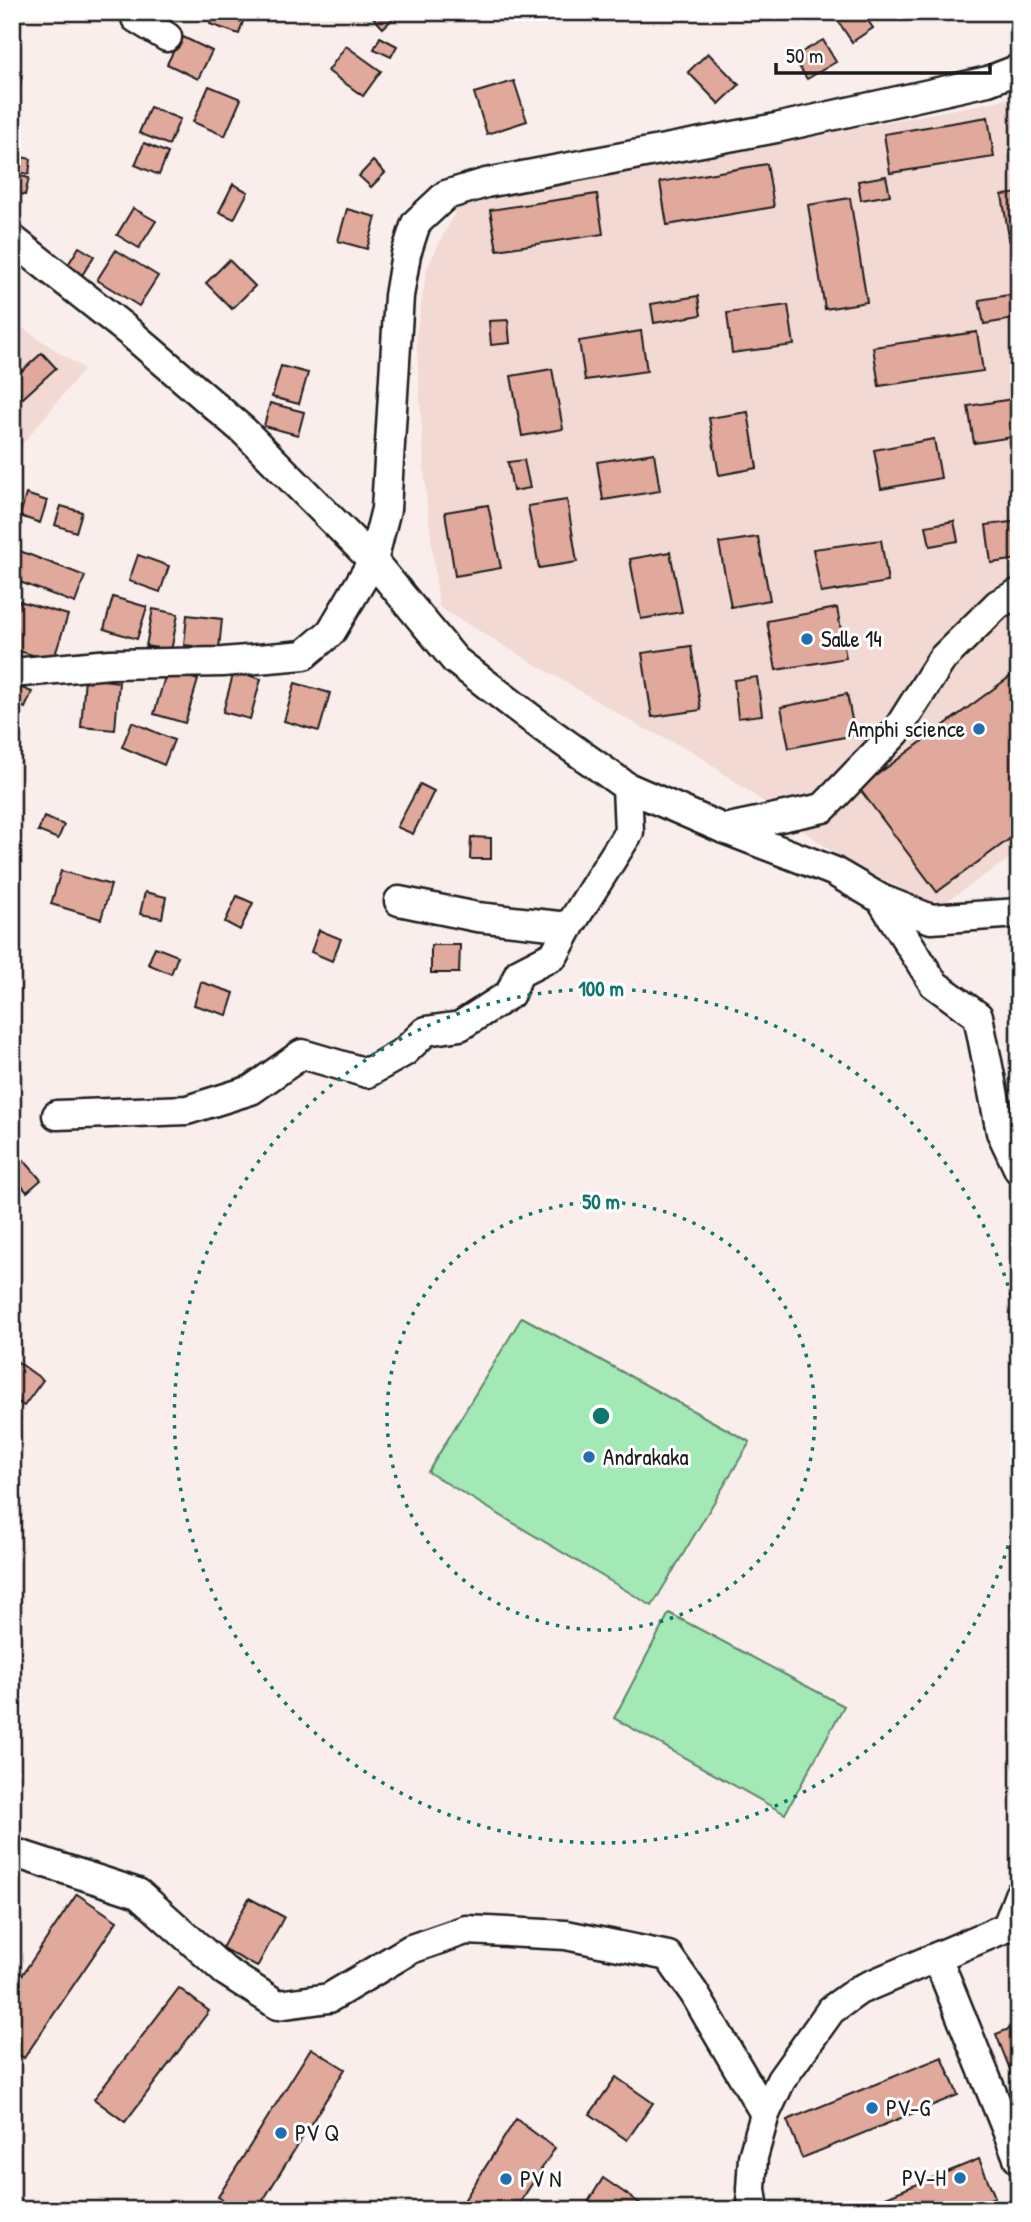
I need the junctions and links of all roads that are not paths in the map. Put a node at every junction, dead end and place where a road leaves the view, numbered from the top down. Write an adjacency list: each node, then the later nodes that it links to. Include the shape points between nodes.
1 (134, 12): 2 (street, via 136,18)
2 (167, 37)
3 (1019, 69): 5 (street, via 988,81 776,128 486,183 446,195 416,223 406,254 399,296 386,509)
4 (12, 239): 5 (street, via 244,431)
5 (373, 561): 7 (street, via 331,632 304,655); 8 (street, via 455,660)
6 (1019, 593): 9 (street, via 998,604 942,659 896,732 823,808)
7 (12, 673)
8 (627, 786): 9 (street); 13 (street, via 629,832)
9 (724, 829): 10 (street, via 832,872)
10 (881, 899): 12 (street, via 931,919); 15 (street, via 934,984 978,1016 1001,1132)
11 (399, 901): 13 (street, via 477,917)
12 (1019, 913)
13 (569, 927): 14 (street, via 554,955 519,973 510,994 460,1026 426,1031 404,1052 367,1073 302,1054 251,1090 187,1110)
14 (57, 1115)
15 (1019, 1170)
16 (12, 1852): 20 (street, via 138,1894 225,1971 278,2005 329,1998 411,1950 466,1930 566,1935 668,1956)
17 (1019, 1895): 18 (street)
18 (1013, 1924): 19 (street)
19 (937, 1957): 20 (street, via 859,1990 831,2010 781,2080); 21 (street)
20 (765, 2114): 22 (street, via 753,2157)
21 (1019, 2160)
22 (754, 2210)

